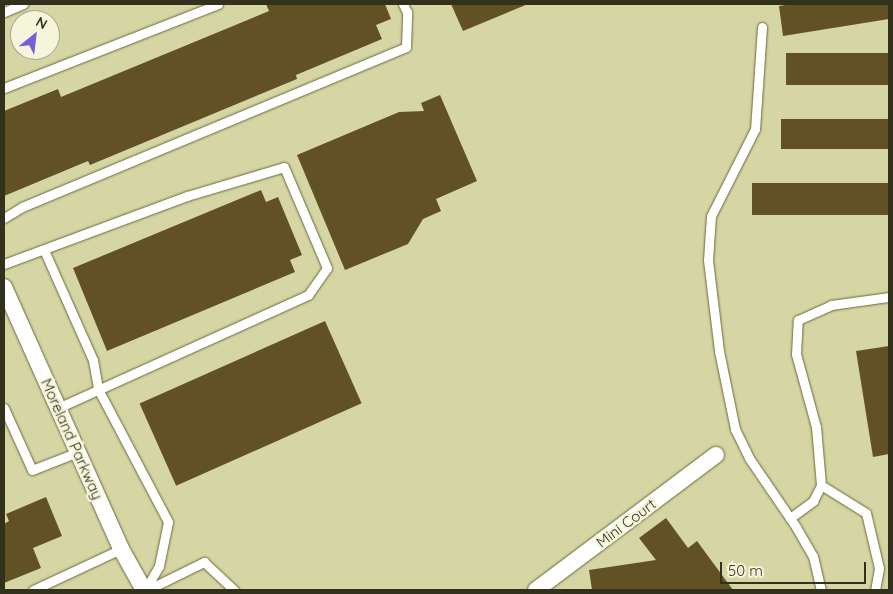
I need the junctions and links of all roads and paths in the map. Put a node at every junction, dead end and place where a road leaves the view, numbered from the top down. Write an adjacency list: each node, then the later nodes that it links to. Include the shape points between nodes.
1 (22, 4): 4 (lane)
2 (218, 4): 6 (lane)
3 (403, 4): 7 (lane, via 407,12 406,47 22,207)
4 (4, 12)
5 (762, 27): 18 (lane, via 754,129 711,216 708,260 719,351 735,428 748,458)
6 (4, 88)
7 (4, 218)
8 (44, 250): 9 (lane); 12 (lane, via 93,360); 12 (lane, via 187,196 284,167 327,268 308,295)
9 (4, 264)
10 (4, 287): 14 (street, Moreland Parkway)
11 (889, 297): 17 (lane, via 831,305 798,320 796,354 816,427)
12 (98, 389): 14 (lane); 21 (lane, via 168,522 158,566)
13 (4, 408): 15 (lane, via 32,470)
14 (58, 408): 15 (street, Moreland Parkway)
15 (78, 452): 19 (street, Moreland Parkway)
16 (716, 455): 23 (street, Mini Court)
17 (821, 485): 18 (lane, via 813,501); 25 (lane, via 866,513 880,568)
18 (790, 518): 24 (lane, via 813,556)
19 (121, 549): 20 (lane); 21 (street, Moreland Parkway)
20 (33, 590)
21 (145, 590): 22 (lane, via 204,562)
22 (234, 590)
23 (536, 590)
24 (821, 590)
25 (875, 590)

